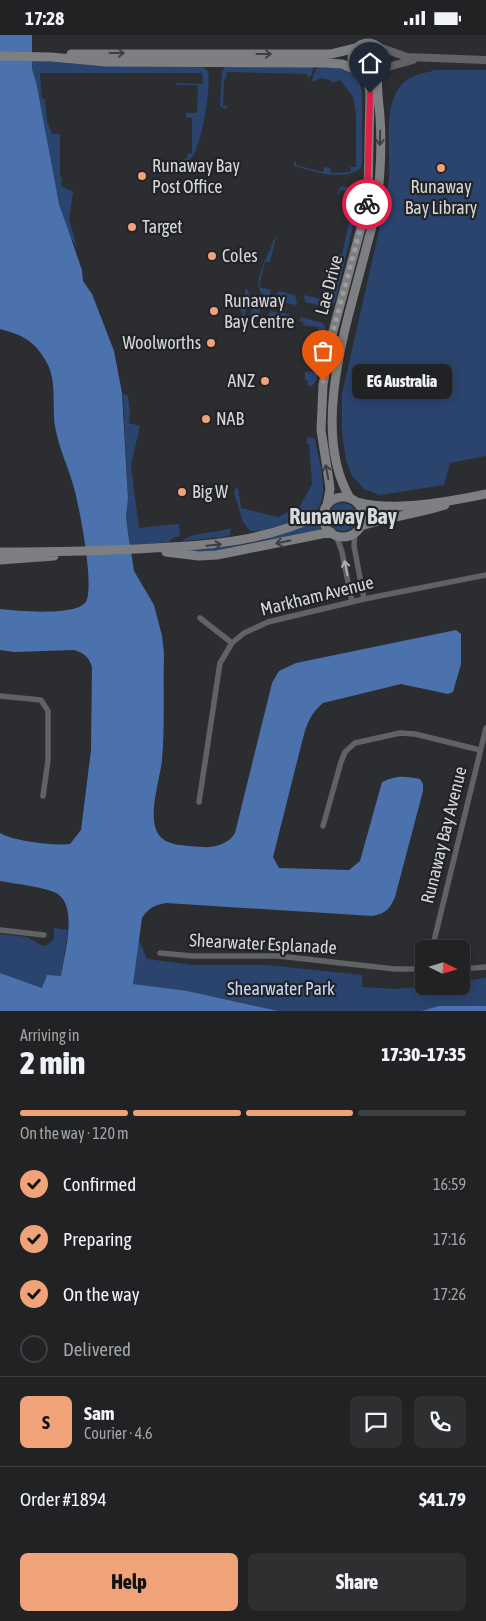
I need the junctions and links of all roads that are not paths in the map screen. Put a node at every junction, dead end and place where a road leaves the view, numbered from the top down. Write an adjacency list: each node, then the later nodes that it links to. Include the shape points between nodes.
1 (358, 35): 4 (main road)
2 (370, 35): 3 (main road)
3 (378, 46): 4 (main road, via 366,43); 7 (street, via 396,54); 9 (main road, via 384,55 384,65)
4 (356, 48): 6 (main road, one-way to 4, via 100,53 331,53); 10 (main road, via 352,60)
5 (0, 56): 6 (main road)
6 (51, 57): 10 (main road, via 106,62 326,63 342,64)
7 (423, 59): 8 (street); 9 (street, via 405,61)
8 (486, 60)
9 (380, 70): 10 (main road, via 370,76); 12 (main road, Lae Drive, one-way to 12, via 376,90 380,121 376,206 337,369)
10 (358, 72): 11 (main road, Lae Drive, via 368,83 370,93 366,213 327,359)
11 (320, 425): 12 (main road); 16 (main road, Lae Drive, one-way to 11, via 330,489)
12 (333, 434): 15 (main road, Lae Drive, via 339,471)
13 (486, 494): 14 (main road)
14 (471, 497): 15 (main road, via 375,506); 17 (main road, via 424,512 380,520)
15 (354, 500): 16 (main road, via 337,497); 17 (main road, via 363,516)
16 (325, 509): 18 (main road, via 325,524); 19 (main road, one-way to 16, via 241,541 301,524)
17 (358, 529): 18 (main road, via 346,536); 24 (street, via 354,546)
18 (334, 534): 19 (main road, one-way to 19, via 218,555); 25 (street, one-way to 18, via 342,552)
19 (138, 549): 21 (main road)
20 (0, 552): 21 (main road)
21 (16, 556): 22 (main road)
22 (0, 560)
23 (486, 575): 24 (street, Markham Avenue)
24 (364, 599): 25 (street, Markham Avenue)
25 (352, 602): 27 (street, Markham Avenue, via 268,622 244,633)
26 (200, 618): 27 (street)
27 (232, 643): 32 (street, Markham Avenue, via 220,663)
28 (0, 696): 31 (street, via 41,700 48,711 48,760)
29 (486, 729): 30 (street, Runaway Bay Avenue)
30 (480, 751): 33 (street, via 408,733 355,743 345,752 341,762); 36 (street, Runaway Bay Avenue)
31 (43, 797)
32 (199, 802)
33 (323, 826)
34 (0, 929): 35 (street)
35 (44, 935)
36 (434, 940)
37 (160, 953): 40 (street, Shearwater Esplanade, via 278,956)
38 (486, 967): 39 (street)
39 (470, 968)
40 (415, 969)

